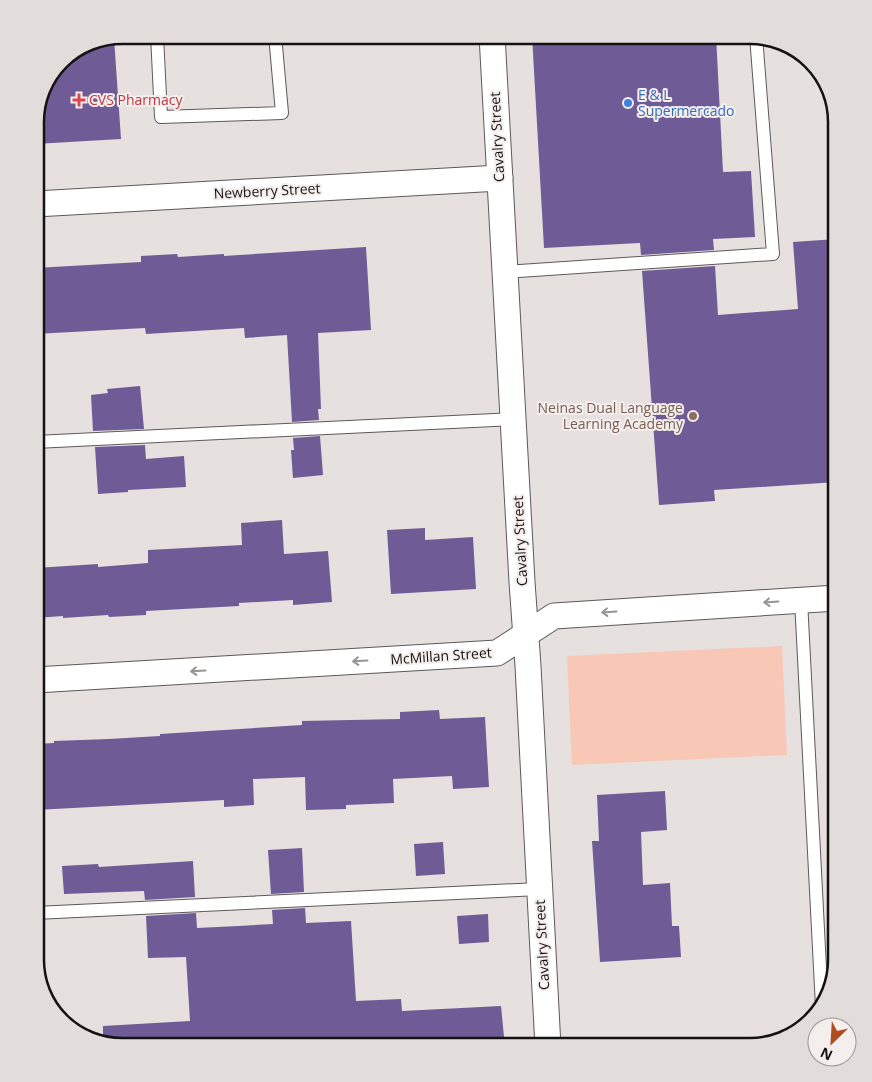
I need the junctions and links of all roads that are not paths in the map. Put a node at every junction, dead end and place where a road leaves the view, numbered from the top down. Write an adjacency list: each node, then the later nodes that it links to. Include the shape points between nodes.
1 (157, 44): 2 (lane, via 161,117 282,113)
2 (276, 44)
3 (493, 44): 5 (street, Cavalry Street)
4 (757, 44): 7 (lane, via 773,254)
5 (500, 178): 6 (street, Newberry Street); 7 (street, Cavalry Street)
6 (44, 203)
7 (505, 272): 8 (street, Cavalry Street)
8 (513, 419): 9 (lane); 12 (street, Cavalry Street)
9 (44, 442)
10 (828, 598): 11 (street, McMillan Street)
11 (801, 600): 12 (street, McMillan Street, one-way to 12, via 554,616); 16 (lane)
12 (525, 634): 13 (street, McMillan Street, one-way to 13, via 497,653); 14 (street, Cavalry Street)
13 (44, 679)
14 (539, 890): 15 (lane); 17 (street, Cavalry Street)
15 (44, 913)
16 (821, 992)
17 (547, 1038)

